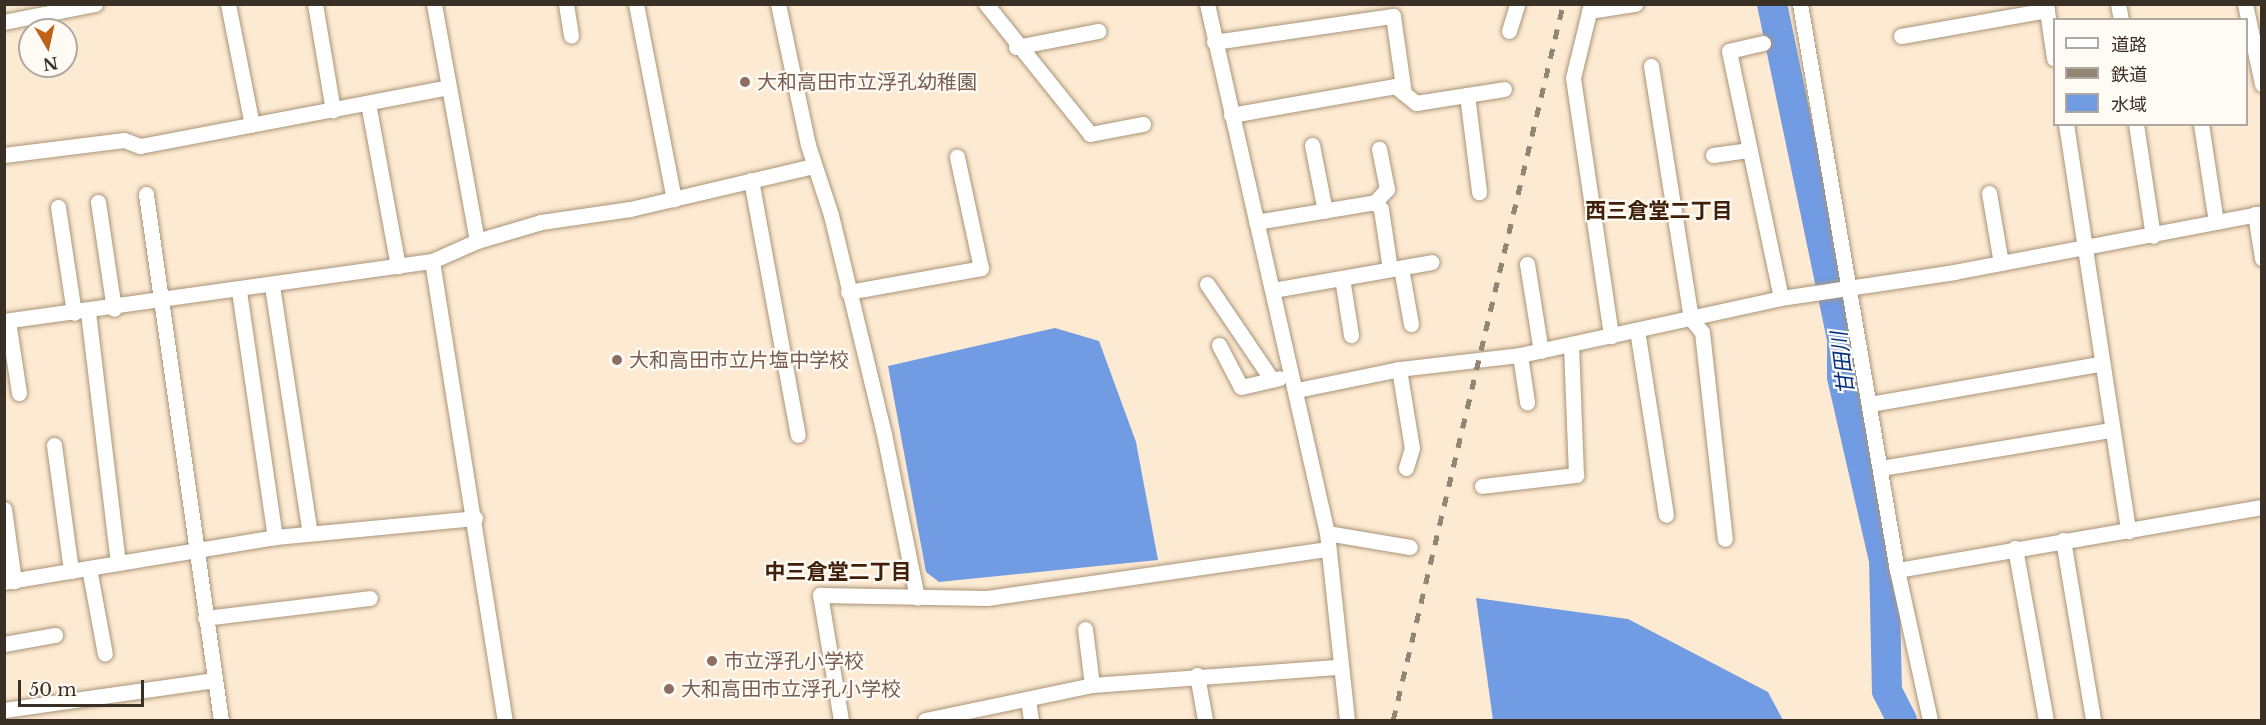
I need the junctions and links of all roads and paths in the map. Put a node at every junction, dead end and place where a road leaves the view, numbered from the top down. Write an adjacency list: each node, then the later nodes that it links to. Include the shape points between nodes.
1 (95, 4): 16 (street)
2 (228, 4): 35 (street)
3 (315, 4): 32 (street)
4 (434, 4): 27 (street)
5 (566, 4): 19 (street)
6 (636, 4): 50 (street)
7 (778, 4): 45 (street)
8 (986, 4): 23 (street)
9 (1206, 4): 21 (street)
10 (1517, 4): 18 (street)
11 (1635, 4): 14 (street)
12 (1803, 5): 71 (street)
13 (2046, 7): 20 (street); 24 (street)
14 (1590, 8): 84 (street, via 1573,78)
15 (2248, 18): 26 (street)
16 (4, 22)
17 (1098, 31): 23 (street)
18 (1509, 31)
19 (571, 36)
20 (1901, 36)
21 (1214, 42): 29 (street, via 1393,16); 33 (street)
22 (1763, 43): 41 (street, via 1729,51)
23 (1016, 46): 34 (street, via 1090,134)
24 (2053, 47)
25 (1651, 66): 79 (street)
26 (2262, 84)
27 (448, 87): 31 (street); 59 (street)
28 (1504, 89): 30 (street)
29 (1404, 93): 30 (street, via 1416,103); 33 (street, via 1395,86)
30 (1467, 95): 47 (street)
31 (368, 103): 32 (street); 66 (street)
32 (333, 110): 35 (street)
33 (1231, 115): 56 (street)
34 (1143, 124)
35 (252, 125): 42 (street, via 140,146 124,140)
36 (2066, 126): 60 (street)
37 (2136, 126): 58 (street)
38 (2201, 126): 57 (street)
39 (1312, 145): 54 (street)
40 (1379, 149): 52 (street, via 1387,189)
41 (1750, 150): 43 (street); 75 (street)
42 (4, 154)
43 (1713, 155)
44 (957, 158): 74 (street, via 981,268)
45 (814, 166): 46 (street); 74 (street)
46 (752, 180): 50 (street); 97 (street)
47 (1479, 192)
48 (1989, 193): 64 (street)
49 (146, 194): 76 (street, via 162,298)
50 (674, 199): 59 (street, via 541,222)
51 (98, 202): 77 (street)
52 (1375, 202): 54 (street); 67 (street, via 1382,209)
53 (58, 207): 78 (street)
54 (1325, 211): 56 (street)
55 (2258, 214): 57 (street); 61 (street)
56 (1256, 222): 72 (street)
57 (2216, 222): 58 (street)
58 (2152, 236): 60 (street)
59 (477, 241): 62 (street)
60 (2083, 246): 64 (street); 89 (street)
61 (2262, 258)
62 (432, 261): 66 (street); 105 (street)
63 (1432, 262): 67 (street)
64 (2001, 262): 71 (street)
65 (1527, 264): 87 (street)
66 (398, 266): 70 (street)
67 (1396, 268): 68 (street); 81 (street)
68 (1342, 278): 72 (street); 83 (street)
69 (1207, 284): 91 (street)
70 (272, 286): 73 (street); 107 (street)
71 (1850, 288): 75 (street); 95 (street)
72 (1273, 290): 92 (street)
73 (239, 291): 76 (street); 109 (street)
74 (848, 292): 122 (street, via 884,435)
75 (1781, 298): 79 (street)
76 (158, 303): 77 (street); 115 (street)
77 (114, 309): 78 (street)
78 (81, 312): 80 (street); 116 (street)
79 (1691, 319): 82 (street); 110 (street, via 1702,332)
80 (6, 321): 93 (street)
81 (1411, 324)
82 (1637, 330): 84 (street); 104 (street)
83 (1351, 335)
84 (1611, 336): 86 (street)
85 (1219, 345): 91 (street, via 1241,387)
86 (1571, 345): 87 (street); 101 (street, via 1576,475)
87 (1541, 351): 88 (street)
88 (1520, 355): 90 (street); 94 (street)
89 (2100, 364): 95 (street); 96 (street)
90 (1399, 369): 92 (street); 99 (street, via 1412,448)
91 (1272, 380): 92 (street)
92 (1295, 382): 108 (street)
93 (19, 393)
94 (1527, 402)
95 (1870, 404): 100 (street)
96 (2111, 430): 100 (street); 106 (street)
97 (798, 435)
98 (54, 445): 119 (street)
99 (1406, 468)
100 (1881, 468): 118 (street)
101 (1482, 486)
102 (2262, 507): 106 (street)
103 (4, 509): 120 (street)
104 (1666, 515)
105 (475, 518): 107 (street); 135 (street)
106 (2128, 531): 111 (street)
107 (310, 533): 109 (street)
108 (1327, 533): 112 (street); 114 (street)
109 (275, 537): 115 (street)
110 (1725, 539)
111 (2063, 540): 113 (street); 143 (street)
112 (1410, 547)
113 (2015, 548): 118 (street); 142 (street)
114 (1327, 549): 122 (street, via 987,597); 128 (street)
115 (195, 550): 116 (street); 123 (street)
116 (118, 563): 117 (street)
117 (89, 568): 119 (street); 127 (street)
118 (1897, 570): 141 (street)
119 (71, 571): 120 (street)
120 (9, 581)
121 (369, 598): 123 (street)
122 (917, 598): 136 (street, via 820,595)
123 (205, 618): 130 (street)
124 (1085, 630): 131 (street)
125 (55, 635): 126 (street)
126 (4, 644)
127 (105, 654)
128 (1339, 667): 129 (street); 140 (street)
129 (1197, 675): 131 (street); 139 (street)
130 (215, 680): 133 (street); 134 (street)
131 (1092, 685): 132 (street)
132 (1028, 699): 137 (street); 138 (street)
133 (4, 710)
134 (221, 720)
135 (505, 720)
136 (841, 720)
137 (928, 720)
138 (1031, 720)
139 (1205, 720)
140 (1347, 720)
141 (1930, 720)
142 (2046, 720)
143 (2093, 720)

